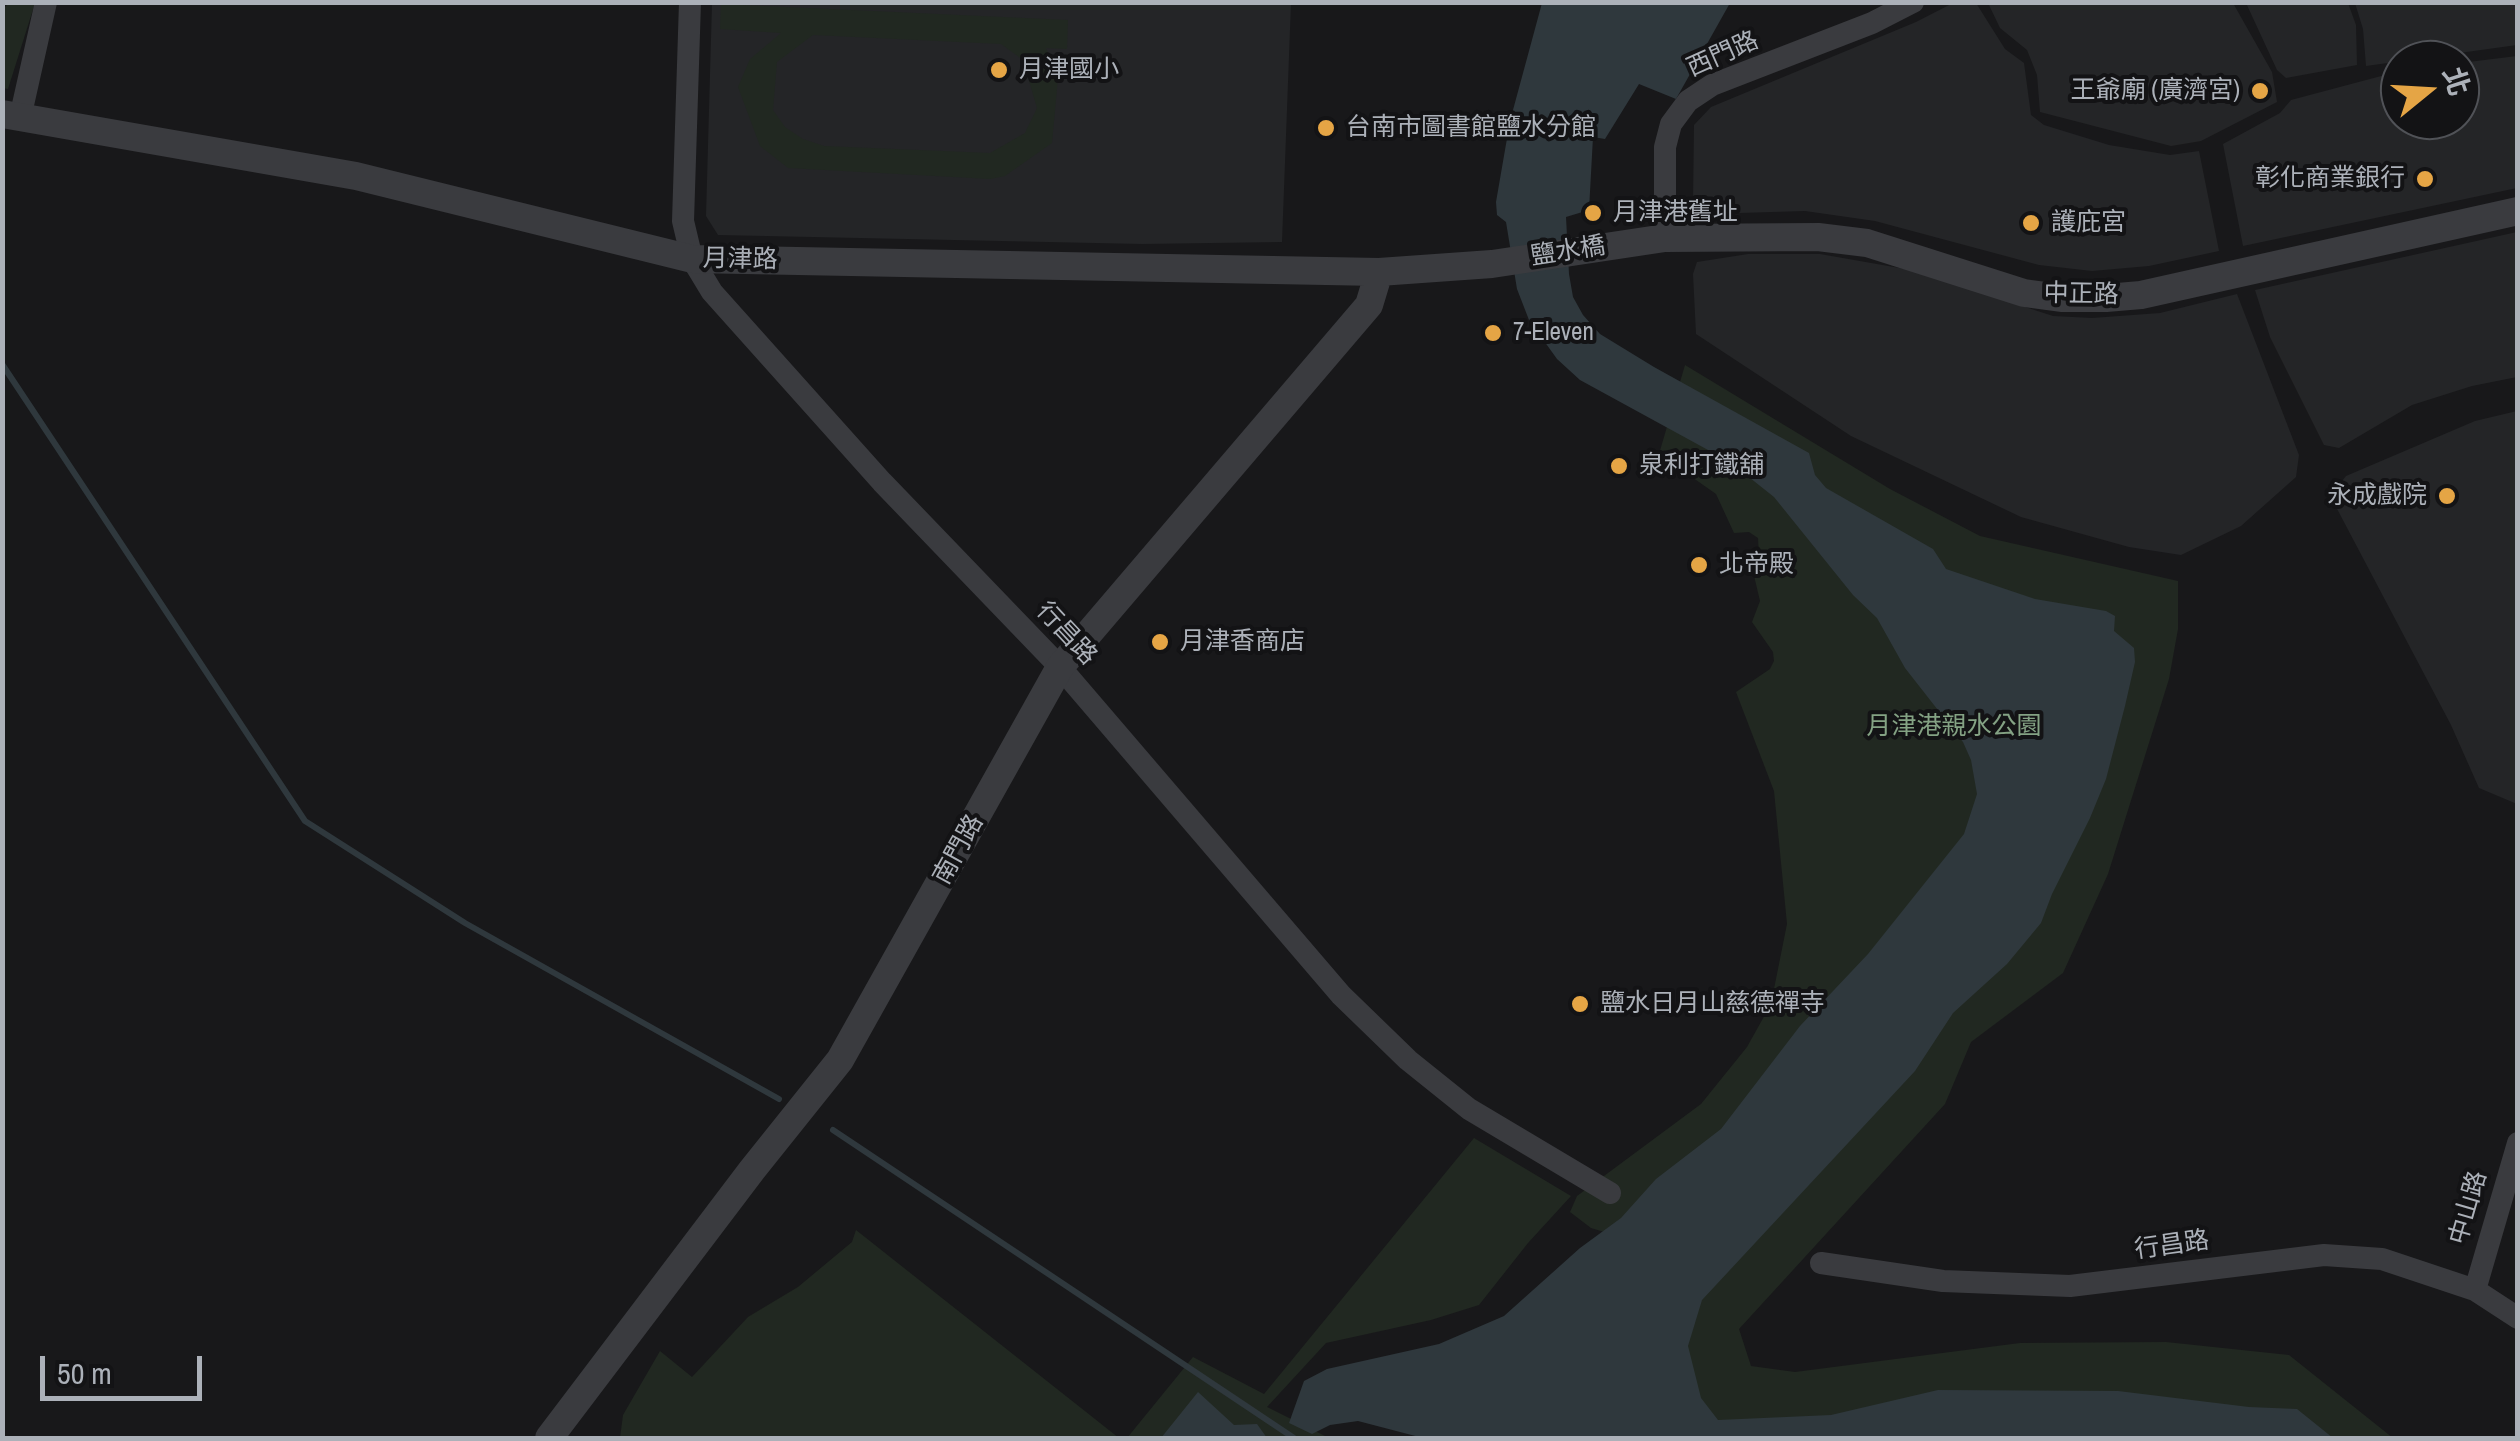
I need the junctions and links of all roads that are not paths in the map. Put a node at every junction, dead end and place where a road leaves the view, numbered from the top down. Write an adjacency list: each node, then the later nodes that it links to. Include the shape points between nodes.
1 (46, 2): 4 (street)
2 (690, 2): 7 (street, 行昌路, via 683,221)
3 (1913, 2): 6 (street, 西門路, via 1688,101 1665,147)
4 (12, 116): 7 (street, 月津路, via 356,176)
5 (2518, 211): 6 (street, 中正路, via 2106,298 2024,292 1867,242)
6 (1654, 239): 8 (street, 鹽水橋)
7 (692, 259): 9 (street, 月津路); 10 (street, 行昌路, via 712,292 869,468)
8 (1492, 264): 9 (street, 月津路)
9 (1379, 272): 10 (street, 南門路, via 1369,305)
10 (1060, 667): 12 (street, 行昌路, via 1298,947 1408,1060 1469,1108); 16 (street, 南門路, via 840,1060)
11 (2518, 1143): 14 (street, 中山路)
12 (1610, 1194)
13 (1821, 1262): 14 (street, 行昌路, via 1943,1281 2070,1286 2324,1255 2382,1259)
14 (2475, 1290): 15 (street, 行昌路)
15 (2518, 1318)
16 (549, 1438)

